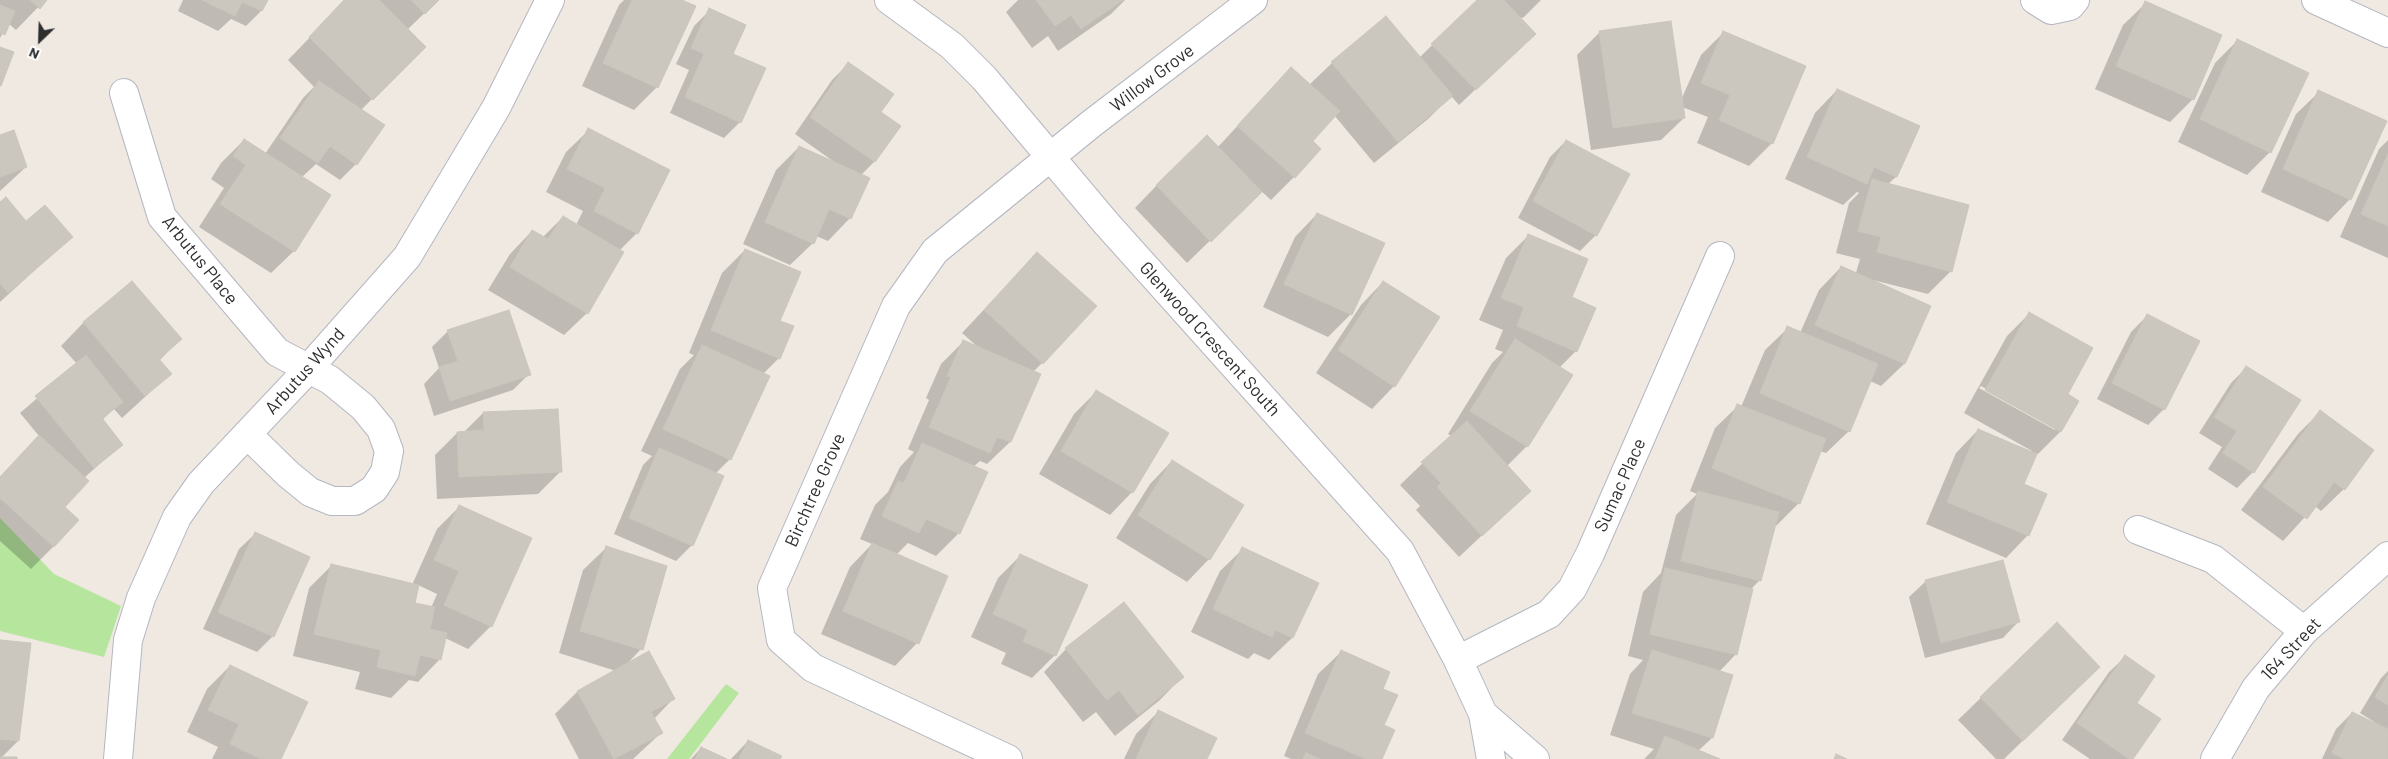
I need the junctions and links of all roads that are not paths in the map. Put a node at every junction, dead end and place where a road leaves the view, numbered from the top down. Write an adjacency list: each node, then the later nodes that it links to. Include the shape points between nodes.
1 (550, 0): 11 (street, Arbutus Wynd, via 496,108 407,257)
2 (889, 0): 9 (street, Glenwood Crescent South, via 923,23 984,78)
3 (1253, 0): 9 (street, Willow Grove, via 1091,124)
4 (2034, 0): 5 (street, via 2051,10 2070,6)
5 (2075, 0)
6 (2316, 0): 7 (street)
7 (2388, 33)
8 (124, 93): 11 (street, Arbutus Place, via 162,217 277,352)
9 (1052, 158): 16 (street, Glenwood Crescent South, via 1106,223 1400,551); 19 (street, Birchtree Grove, via 935,251 896,306 772,588 780,640 813,668)
10 (1720, 256): 16 (street, Sumac Place, via 1572,589 1549,614)
11 (309, 368): 12 (street, Arbutus Wynd); 12 (street, via 330,380 363,407 381,428 389,451 385,472 374,488 355,501 332,501 310,492)
12 (247, 434): 18 (street, Arbutus Wynd, via 201,483 177,517 141,598 128,640)
13 (2138, 530): 15 (street, via 2213,559)
14 (2388, 556): 15 (street, 164 Street)
15 (2304, 631): 22 (street, 164 Street, via 2256,688)
16 (1458, 660): 17 (street, Glenwood Crescent South)
17 (1483, 714): 20 (street, Glenwood Crescent South); 21 (street, Glenwood Crescent South)
18 (118, 759)
19 (1008, 759)
20 (1491, 759)
21 (1535, 759)
22 (2215, 759)

